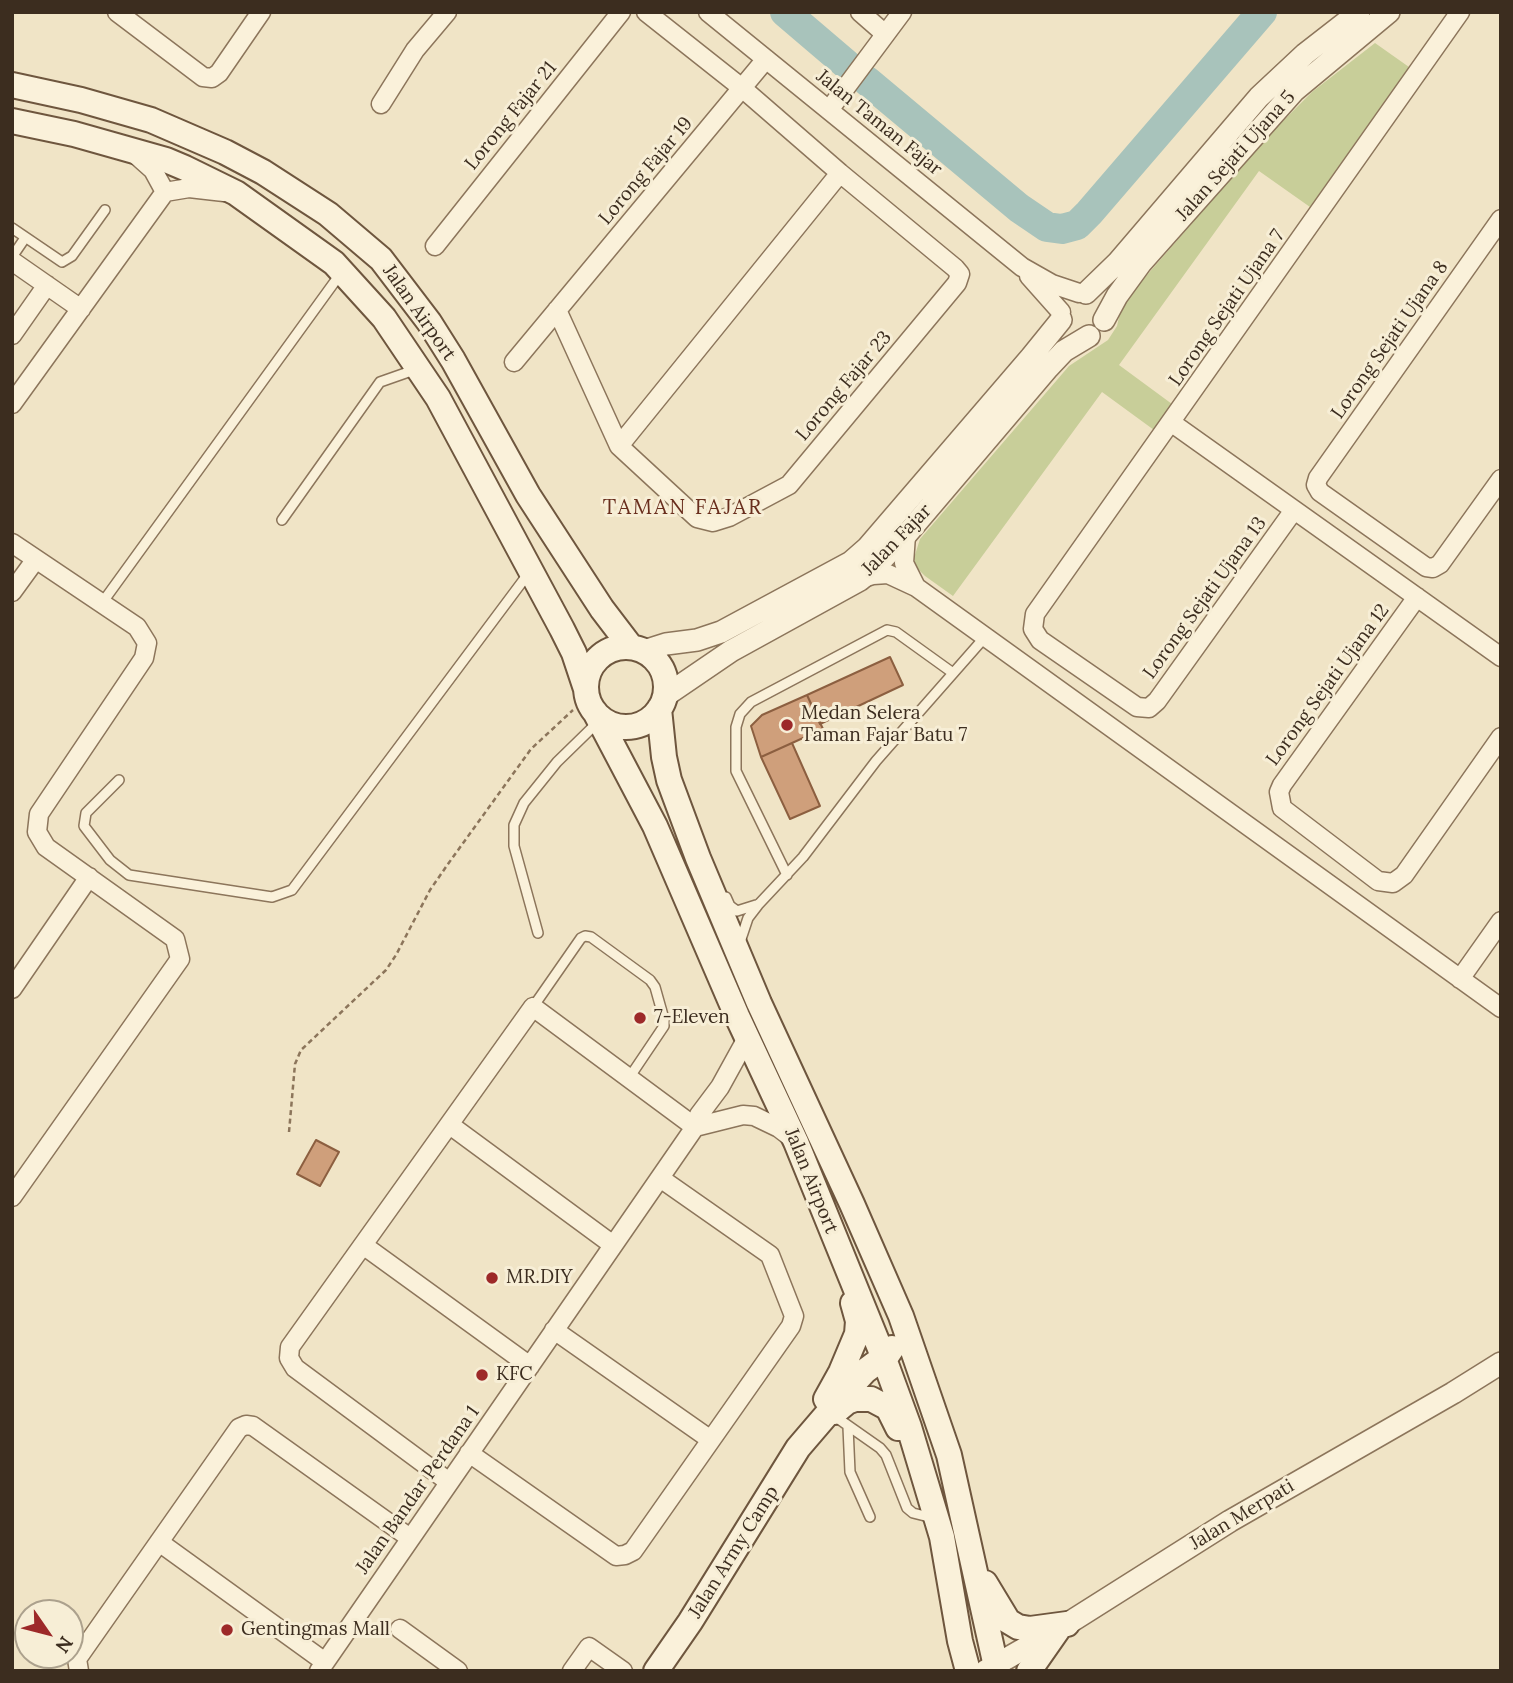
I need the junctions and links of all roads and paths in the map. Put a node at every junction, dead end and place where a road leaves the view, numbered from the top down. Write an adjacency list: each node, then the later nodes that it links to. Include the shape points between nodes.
1 (117, 12): 2 (street, via 203,77 212,78)
2 (261, 12)
3 (447, 12): 16 (street, via 415,50)
4 (621, 12): 27 (street, Lorong Fajar 21)
5 (646, 12): 15 (street, Lorong Fajar 23)
6 (708, 12): 13 (street, Jalan Taman Fajar)
7 (860, 12): 12 (street)
8 (902, 12): 12 (street)
9 (1359, 12): 32 (street, Jalan Sejati Ujana 5, via 1259,97 1118,262)
10 (1389, 12): 36 (street, Jalan Sejati Ujana 5, via 1294,91 1141,264)
11 (1460, 12): 42 (street, Lorong Sejati Ujana 7)
12 (884, 33): 17 (street)
13 (766, 59): 15 (street, Lorong Fajar 19); 17 (street, Jalan Taman Fajar)
14 (12, 85): 57 (main road, Jalan Airport, via 151,120 225,152 328,214 381,259 441,341 528,495 602,609)
15 (742, 88): 20 (street, Lorong Fajar 23); 34 (street, Lorong Fajar 19)
16 (381, 104)
17 (829, 110): 29 (street, Jalan Taman Fajar)
18 (12, 121): 19 (main road, Jalan Airport)
19 (130, 150): 21 (street, via 153,170); 22 (main road, Jalan Airport, via 166,160)
20 (840, 173): 43 (street); 43 (street, Lorong Fajar 23, via 955,268 960,274 957,283 789,485 729,517 713,522 698,518)
21 (165, 192): 22 (street, via 189,188); 33 (street)
22 (236, 193): 30 (main road, Jalan Airport)
23 (105, 210): 26 (lane, via 67,261 57,260)
24 (1501, 219): 44 (street, Lorong Sejati Ujana 8, via 1316,485 1433,568)
25 (12, 229): 26 (lane)
26 (26, 238): 28 (lane)
27 (435, 246)
28 (12, 259): 31 (street)
29 (1022, 267): 32 (street, via 1052,284); 35 (street)
30 (342, 271): 40 (main road, Jalan Airport, via 384,318); 55 (lane)
31 (47, 285): 33 (street); 37 (street)
32 (1083, 293): 35 (street, via 1067,299); 36 (street, via 1099,300)
33 (81, 309): 41 (street)
34 (557, 310): 39 (street, Lorong Fajar 19); 43 (street)
35 (1061, 316): 38 (street, via 1068,332); 57 (street, Jalan Fajar, via 1031,357 851,562 721,632)
36 (1104, 320): 38 (street)
37 (12, 335)
38 (1089, 336): 47 (street, Jalan Fajar, via 1056,359)
39 (514, 362)
40 (418, 368): 46 (lane, via 380,382); 50 (main road, Jalan Airport)
41 (12, 404)
42 (1172, 423): 45 (street); 62 (street, Lorong Sejati Ujana 7, via 1035,614 1033,629 1040,640 1137,707)
43 (619, 446)
44 (1501, 479)
45 (1294, 510): 54 (street); 62 (street, Lorong Sejati Ujana 13)
46 (282, 520)
47 (906, 535): 51 (street, Jalan Fajar); 52 (street, via 904,563)
48 (12, 543): 49 (street)
49 (36, 559): 53 (street); 55 (street)
50 (531, 570): 61 (main road, Jalan Airport, via 574,653); 64 (lane, via 292,890 272,897 129,875 110,860 84,826 86,813)
51 (860, 580): 52 (street, via 888,574); 60 (street, Jalan Fajar, via 731,651)
52 (916, 587): 56 (street)
53 (12, 592)
54 (1417, 597): 58 (street); 63 (street, Lorong Sejati Ujana 12, via 1282,785 1279,800 1287,813 1378,881 1393,883 1404,875)
55 (102, 603): 67 (street, via 137,627 147,650 36,823 46,847)
56 (985, 637): 59 (lane); 72 (street)
57 (637, 649): 60 (main road, via 662,670 666,683); 61 (main road, via 617,648 594,663 588,676)
58 (1501, 657)
59 (953, 673): 66 (lane, via 876,761); 66 (lane, via 887,630 751,702 740,714 736,771)
60 (662, 703): 61 (main road, via 645,722 628,727 610,723); 65 (main road, Jalan Airport, via 669,780)
61 (592, 706): 70 (lane, via 524,803 514,825 514,846); 76 (main road, Jalan Airport, via 655,826); 81 (path, via 570,711 531,749 430,890 386,970 301,1050 295,1064)
62 (1149, 708)
63 (1501, 737)
64 (119, 780)
65 (698, 858): 68 (lane, via 734,909); 71 (main road, Jalan Airport)
66 (787, 875): 68 (lane)
67 (89, 877): 73 (street); 84 (street, via 175,939 180,958)
68 (758, 905): 71 (lane, via 742,933)
69 (1501, 920): 72 (street)
70 (538, 933)
71 (741, 962): 77 (main road, Jalan Airport)
72 (1460, 979): 75 (street)
73 (12, 989)
74 (533, 1007): 78 (street); 78 (lane, via 585,936 650,980 664,1026); 79 (street)
75 (1501, 1008)
76 (747, 1038): 80 (street, Jalan Bandar Perdana 1); 82 (main road, Jalan Airport)
77 (793, 1076): 89 (main road, via 813,1151 892,1324 892,1347); 101 (main road, Jalan Airport, via 901,1316 949,1455)
78 (629, 1078): 80 (street)
79 (450, 1125): 86 (street); 87 (street)
80 (695, 1127): 82 (street, via 754,1116); 83 (street, Jalan Bandar Perdana 1)
81 (289, 1132)
82 (796, 1142): 85 (main road, Jalan Airport)
83 (660, 1178): 87 (street, Jalan Bandar Perdana 1); 93 (street, via 770,1255 793,1316 791,1326)
84 (12, 1198)
85 (828, 1221): 89 (main road, Jalan Airport); 94 (main road, via 828,1242 855,1306 857,1334)
86 (363, 1245): 91 (street); 96 (street, via 290,1348 289,1358 295,1368)
87 (613, 1245): 88 (street, Jalan Bandar Perdana 1)
88 (554, 1330): 91 (street, Jalan Bandar Perdana 1); 93 (street)
89 (883, 1356): 94 (main road); 102 (main road, Jalan Airport, via 909,1427)
90 (1501, 1363): 103 (street, Jalan Merpati, via 1230,1521)
91 (530, 1366): 95 (street, Jalan Bandar Perdana 1)
92 (840, 1421): 94 (main road); 97 (lane, via 850,1472); 98 (lane, via 880,1448 907,1508); 98 (main road, via 847,1402 864,1397 888,1408)
93 (711, 1440): 95 (street, via 633,1551 616,1556)
94 (805, 1441): 111 (main road, Jalan Army Camp)
95 (469, 1453): 96 (street, Jalan Bandar Perdana 1)
96 (449, 1482): 99 (street, Jalan Bandar Perdana 1)
97 (870, 1517)
98 (929, 1517): 102 (main road)
99 (410, 1538): 100 (street, via 246,1425 239,1428); 105 (street, Jalan Bandar Perdana 1)
100 (159, 1542): 105 (street); 107 (street, via 77,1659)
101 (971, 1558): 103 (main road, via 1008,1621 1030,1629); 106 (main road, Jalan Airport)
102 (946, 1562): 112 (main road, Jalan Airport)
103 (1063, 1626): 106 (street, Jalan Merpati); 113 (main road)
104 (400, 1629): 108 (street)
105 (322, 1666)
106 (992, 1669)
107 (79, 1671)
108 (458, 1671)
109 (572, 1671): 110 (street, via 589,1647)
110 (622, 1671)
111 (656, 1671)
112 (968, 1671)
113 (1029, 1671)

